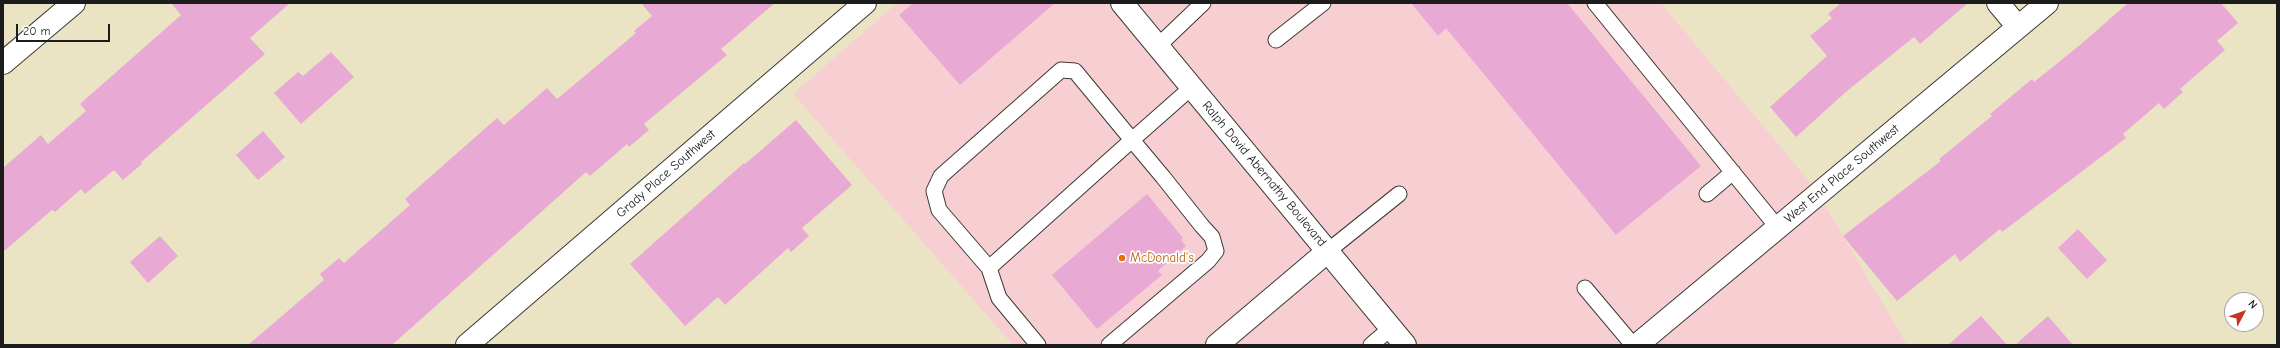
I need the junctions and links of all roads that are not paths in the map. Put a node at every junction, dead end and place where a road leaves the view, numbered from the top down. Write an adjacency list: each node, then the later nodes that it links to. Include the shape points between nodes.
1 (74, 3): 12 (street)
2 (865, 3): 23 (street, Grady Place Southwest)
3 (1122, 3): 11 (street, Ralph David Abernathy Boulevard)
4 (1203, 3): 11 (lane)
5 (1323, 3): 10 (lane)
6 (1595, 3): 15 (lane)
7 (1998, 3): 9 (street)
8 (2047, 3): 9 (street, West End Place Southwest)
9 (2018, 27): 18 (street, West End Place Southwest)
10 (1276, 40)
11 (1158, 46): 13 (street, Ralph David Abernathy Boulevard)
12 (3, 63)
13 (1192, 87): 14 (lane); 19 (street, Ralph David Abernathy Boulevard)
14 (1132, 140): 20 (lane); 20 (lane, via 1075,71 1061,70 941,176 934,191 939,210); 25 (lane, via 1212,237 1216,251 1208,261)
15 (1733, 172): 17 (lane); 18 (lane)
16 (1399, 194): 19 (lane)
17 (1707, 194)
18 (1778, 228): 30 (street, West End Place Southwest)
19 (1328, 251): 22 (street, Ralph David Abernathy Boulevard); 26 (street)
20 (989, 268): 24 (lane, via 999,298)
21 (1585, 288): 29 (lane)
22 (1391, 328): 27 (lane); 28 (street, Ralph David Abernathy Boulevard)
23 (467, 345)
24 (1038, 345)
25 (1109, 345)
26 (1217, 345)
27 (1371, 345)
28 (1405, 345)
29 (1633, 345)
30 (1637, 345)

